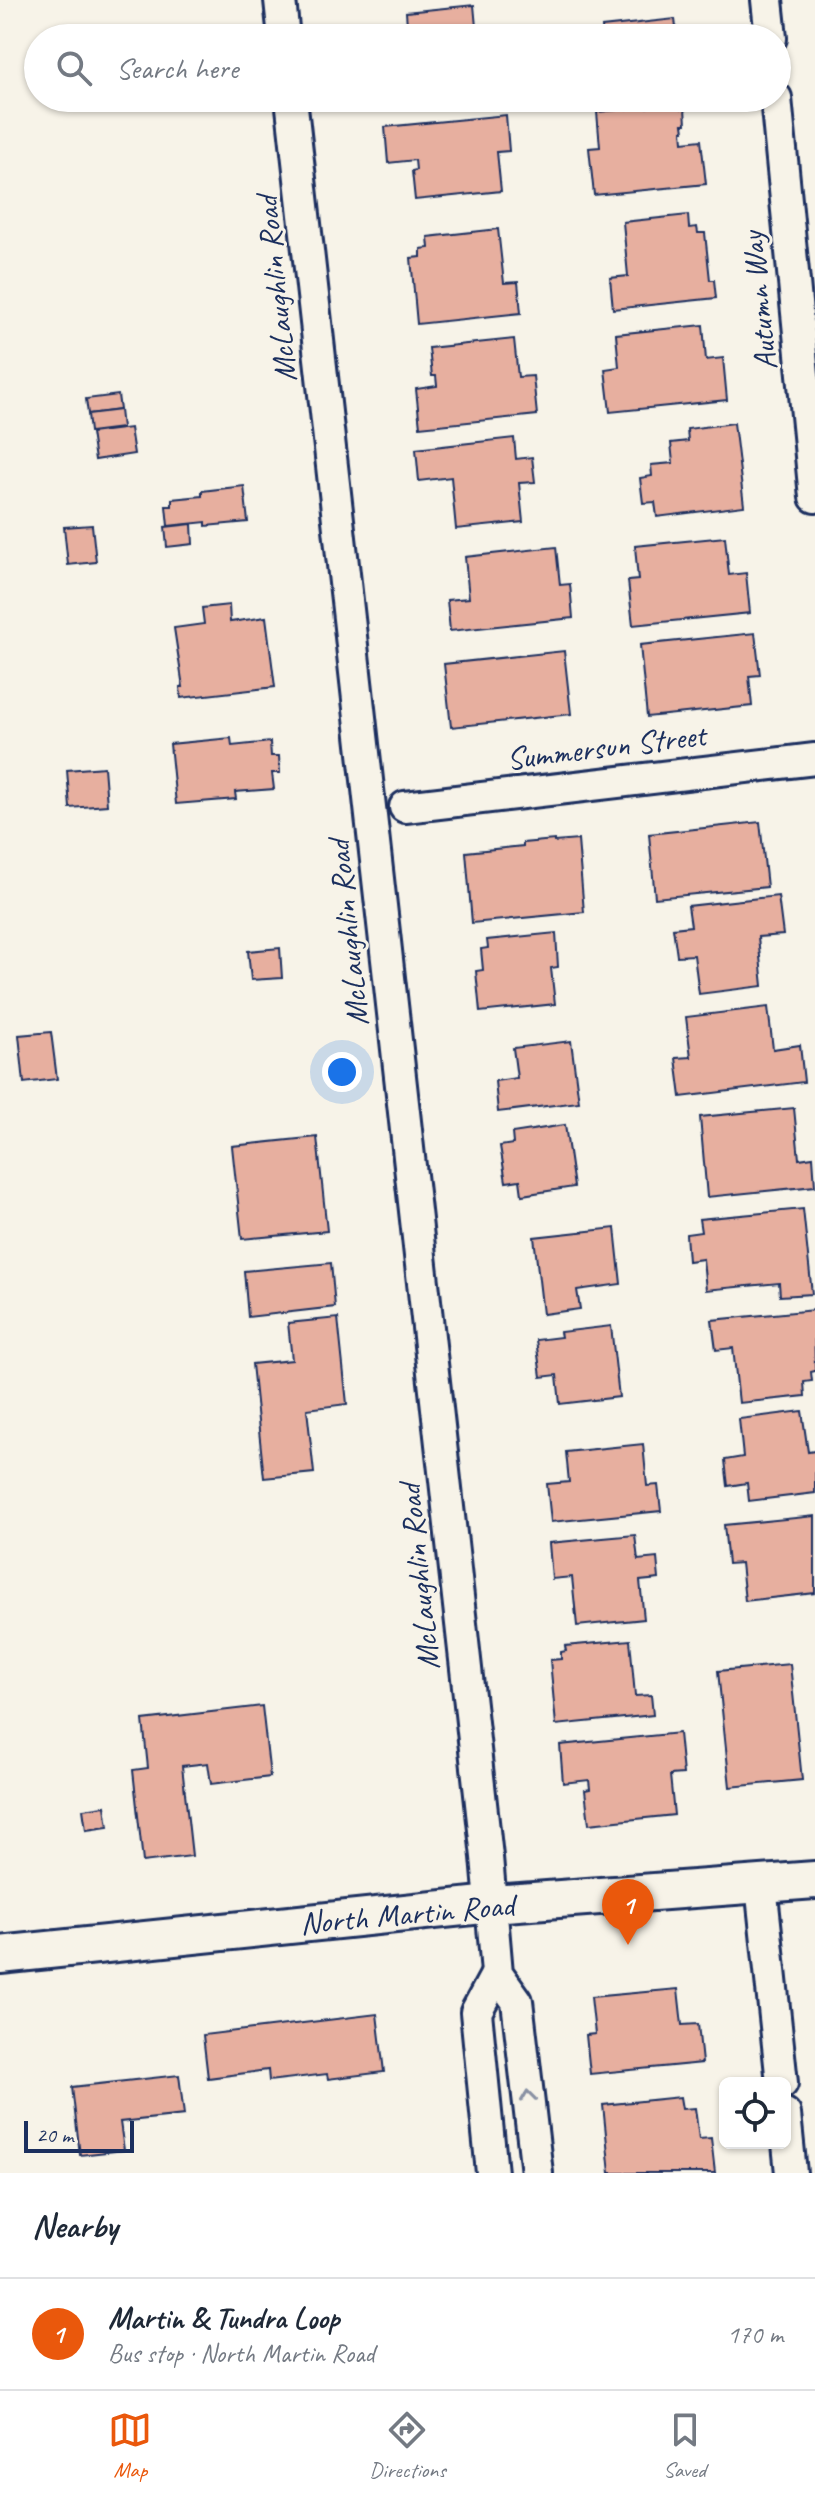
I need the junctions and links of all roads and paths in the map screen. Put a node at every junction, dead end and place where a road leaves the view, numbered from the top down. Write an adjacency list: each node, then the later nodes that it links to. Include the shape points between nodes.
1 (280, 0): 3 (street)
2 (767, 0): 4 (street)
3 (283, 24)
4 (770, 24)
5 (293, 112): 12 (street, McLaughlin Road)
6 (777, 112): 7 (street, Autumn Way)
7 (815, 497)
8 (815, 759): 9 (street, Summersun Street)
9 (405, 807)
10 (815, 1880): 11 (street, North Martin Road)
11 (761, 1885): 12 (street, North Martin Road); 15 (street)
12 (492, 1904): 13 (street, North Martin Road); 14 (street, McLaughlin Road)
13 (0, 1955)
14 (497, 1973): 17 (street, via 476,2012); 18 (street, one-way to 14, via 517,2001)
15 (781, 2077)
16 (789, 2149): 19 (street)
17 (492, 2173)
18 (537, 2173)
19 (791, 2173)

